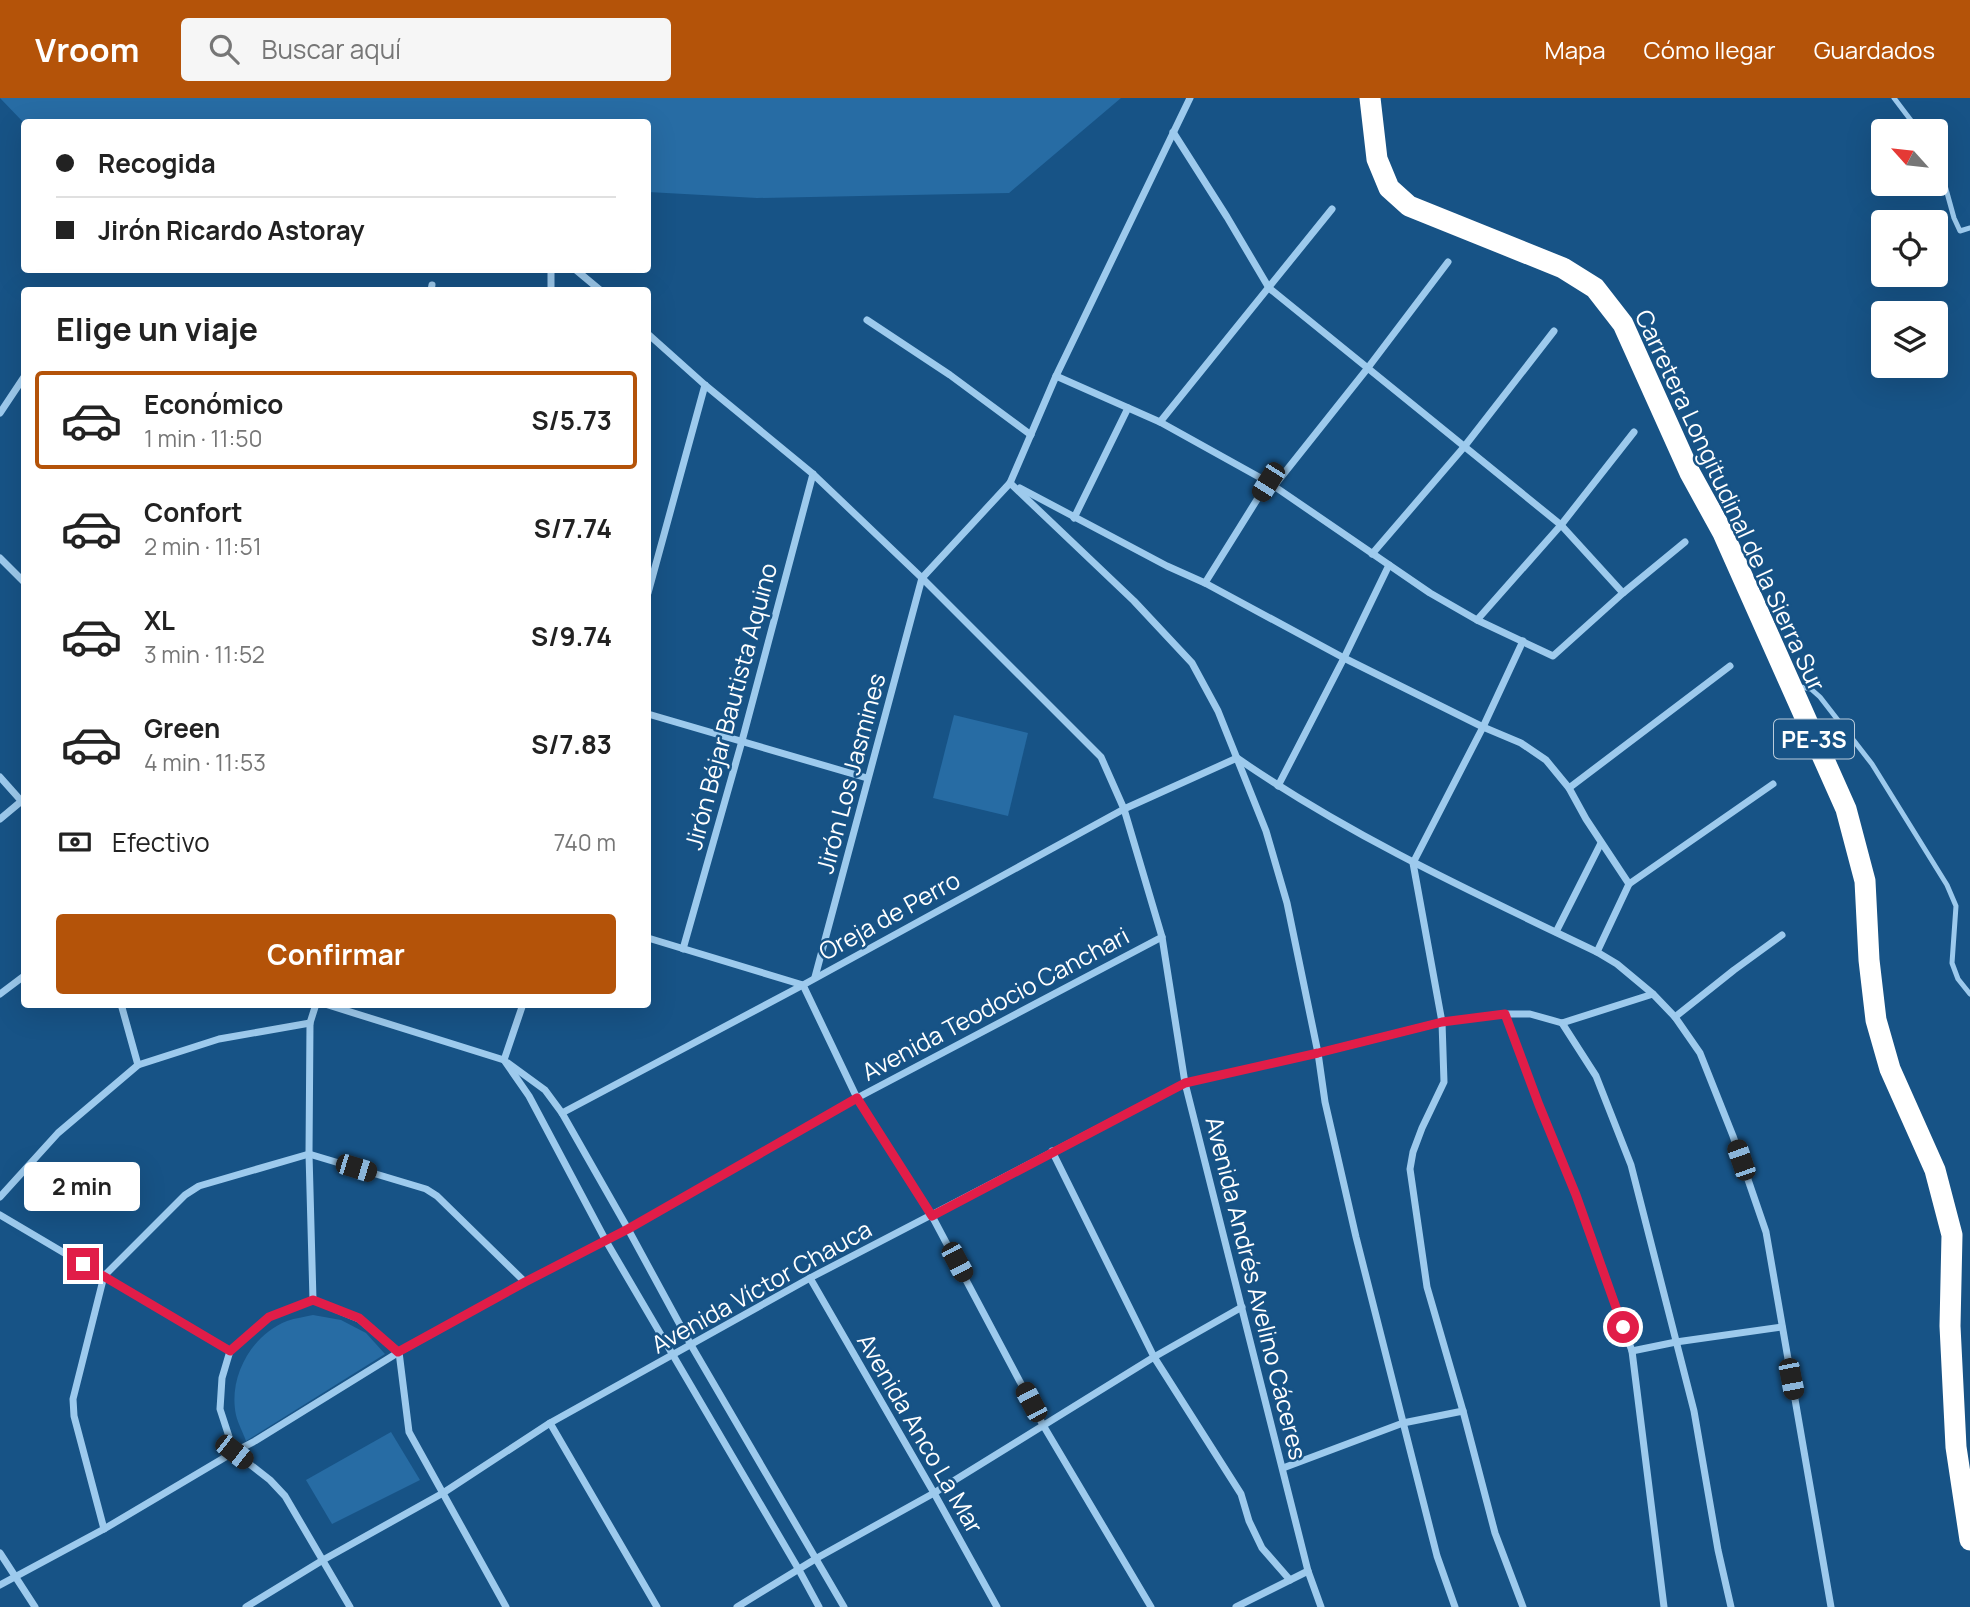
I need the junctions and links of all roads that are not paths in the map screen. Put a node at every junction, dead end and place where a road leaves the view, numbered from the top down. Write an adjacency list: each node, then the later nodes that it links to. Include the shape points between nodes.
1 (1190, 98): 5 (street)
2 (1370, 98): 44 (highway, Carretera Longitudinal de la Sierra Sur / PE-3S, via 1377,159 1390,188 1409,206 1563,268 1595,288 1623,324)
3 (1894, 98): 4 (lane)
4 (1910, 119)
5 (1173, 132): 12 (street); 17 (street)
6 (1948, 195): 8 (lane, via 1960,231)
7 (1332, 209): 12 (street)
8 (1970, 228)
9 (1448, 262): 16 (street)
10 (580, 273): 11 (street)
11 (596, 287)
12 (1269, 288): 16 (street); 22 (street)
13 (867, 320): 24 (street)
14 (1555, 331): 25 (street)
15 (651, 337): 19 (street, Avenida Andrés Avelino Cáceres)
16 (1367, 369): 25 (street); 28 (street)
17 (1056, 376): 20 (street); 24 (street)
18 (21, 382): 21 (street)
19 (705, 386): 26 (street, Avenida Andrés Avelino Cáceres); 37 (street)
20 (1128, 408): 22 (street); 29 (street)
21 (0, 413)
22 (1160, 422): 28 (street)
23 (1634, 432): 30 (street)
24 (1031, 435): 27 (street)
25 (1464, 447): 30 (street); 32 (street)
26 (813, 474): 35 (street, Avenida Andrés Avelino Cáceres); 47 (street, Jirón Béjar Bautista Aquino)
27 (1010, 483): 29 (street); 35 (street); 48 (street, via 1192,663)
28 (1271, 484): 32 (street); 38 (street)
29 (1074, 518): 38 (street)
30 (1561, 525): 39 (street); 40 (street)
31 (1685, 542): 39 (street)
32 (1372, 554): 34 (street)
33 (0, 558): 36 (street)
34 (1389, 565): 40 (street); 42 (street)
35 (922, 578): 50 (street, Jirón Los Jasmines); 56 (street, Avenida Andrés Avelino Cáceres, via 1101,757)
36 (21, 579)
37 (651, 582)
38 (1205, 583): 42 (street)
39 (1623, 593): 41 (street, via 1553,656)
40 (1477, 620): 41 (street)
41 (1523, 642): 46 (street)
42 (1344, 658): 46 (street); 52 (street)
43 (1730, 666): 53 (street)
44 (1790, 685): 72 (lane, via 1811,689 1821,698 1872,764 1947,885 1956,906 1952,963); 117 (highway, Carretera Longitudinal de la Sierra Sur / PE-3S, via 1846,809 1865,881 1876,1020 1891,1069 1936,1170 1952,1235 1950,1326 1956,1447)
45 (651, 715): 47 (street)
46 (1483, 727): 53 (street, via 1546,760); 59 (street)
47 (742, 741): 50 (street); 65 (street, Jirón Béjar Bautista Aquino)
48 (1237, 758): 52 (street); 56 (street, Oreja de Perro); 82 (street, via 1266,831 1287,903)
49 (0, 777): 54 (street)
50 (867, 778): 67 (street, Jirón Los Jasmines)
51 (1773, 784): 60 (street)
52 (1278, 786): 59 (street)
53 (1569, 788): 58 (street)
54 (21, 798)
55 (21, 803): 57 (street)
56 (1124, 809): 63 (street, Avenida Andrés Avelino Cáceres); 67 (street, Oreja de Perro)
57 (0, 819)
58 (1601, 843): 60 (street); 61 (street)
59 (1413, 863): 61 (street); 79 (street)
60 (1629, 884): 66 (street)
61 (1556, 932): 66 (street)
62 (1782, 935): 78 (street)
63 (1162, 937): 85 (street, Avenida Andrés Avelino Cáceres); 86 (street, Avenida Teodocio Canchari)
64 (651, 939): 65 (street)
65 (683, 949): 69 (street)
66 (1597, 952): 71 (street)
67 (815, 977): 69 (street, Oreja de Perro)
68 (21, 978): 70 (street)
69 (803, 985): 86 (street); 87 (street, Oreja de Perro)
70 (0, 994)
71 (1653, 994): 78 (street); 81 (street)
72 (1970, 994)
73 (122, 1008): 84 (street)
74 (315, 1008): 80 (street)
75 (338, 1008): 83 (street)
76 (522, 1008): 83 (street)
77 (1505, 1014): 79 (street, Avenida Víctor Chauca); 81 (street, Avenida Víctor Chauca, via 1530,1014); 104 (street)
78 (1675, 1017): 100 (street, via 1700,1053 1733,1136 1766,1232)
79 (1442, 1022): 82 (street, Avenida Víctor Chauca); 108 (street, via 1444,1082 1422,1128 1410,1169 1427,1287)
80 (310, 1023): 84 (street, via 219,1039); 89 (street)
81 (1562, 1023): 101 (street, via 1595,1076 1631,1165)
82 (1318, 1053): 85 (street, Avenida Víctor Chauca); 110 (street, via 1356,1237)
83 (504, 1059): 87 (street, via 545,1090); 94 (street)
84 (138, 1065): 90 (street, via 58,1133)
85 (1185, 1083): 88 (street, Avenida Víctor Chauca); 99 (street, Avenida Andrés Avelino Cáceres)
86 (857, 1098): 92 (street); 93 (street, Avenida Teodocio Canchari)
87 (562, 1113): 93 (street)
88 (1052, 1151): 92 (street, Avenida Víctor Chauca); 107 (street)
89 (309, 1154): 95 (street, via 200,1186 185,1195); 97 (street, via 426,1189); 98 (street)
90 (0, 1197)
91 (0, 1214): 95 (street)
92 (932, 1216): 96 (street, Avenida Víctor Chauca); 111 (street)
93 (628, 1229): 94 (street, Avenida Teodocio Canchari); 102 (street)
94 (606, 1241): 97 (street, Avenida Teodocio Canchari); 106 (street)
95 (104, 1276): 103 (street); 116 (street, via 73,1399)
96 (810, 1278): 102 (street, Avenida Víctor Chauca); 115 (street, Avenida Anco La Mar)
97 (525, 1282): 105 (street, Avenida Teodocio Canchari)
98 (313, 1300): 103 (street, via 269,1317); 105 (street, via 359,1318)
99 (1242, 1307): 107 (street); 113 (street, Avenida Andrés Avelino Cáceres)
100 (1782, 1327): 101 (street); 142 (street)
101 (1676, 1342): 104 (street); 141 (street, via 1694,1411)
102 (691, 1345): 106 (street, Avenida Víctor Chauca); 119 (street)
103 (230, 1351): 112 (street, via 219,1409)
104 (1632, 1351): 140 (street)
105 (398, 1352): 112 (street, Avenida Teodocio Canchari); 114 (street, via 409,1432)
106 (673, 1355): 109 (street, Avenida Víctor Chauca); 121 (street)
107 (1154, 1357): 111 (street); 124 (street, via 1241,1494 1262,1548)
108 (1463, 1411): 110 (street); 139 (street, via 1495,1532)
109 (550, 1423): 114 (street, Avenida Víctor Chauca); 130 (street)
110 (1403, 1423): 113 (street); 138 (street)
111 (1043, 1425): 115 (street); 135 (street)
112 (234, 1452): 116 (street, Avenida Teodocio Canchari); 120 (street, via 285,1496)
113 (1283, 1468): 122 (street, Avenida Andrés Avelino Cáceres)
114 (443, 1493): 120 (street, Avenida Víctor Chauca); 129 (street)
115 (934, 1493): 119 (street); 134 (street, Avenida Anco La Mar)
116 (104, 1529): 123 (street, Avenida Teodocio Canchari)
117 (1970, 1540)
118 (0, 1553): 123 (street)
119 (817, 1559): 121 (street); 133 (street)
120 (323, 1560): 127 (street, Avenida Víctor Chauca); 128 (street)
121 (799, 1570): 131 (street); 132 (street)
122 (1308, 1571): 124 (street); 137 (street, Avenida Andrés Avelino Cáceres)
123 (15, 1577): 125 (street, Avenida Teodocio Canchari); 126 (street)
124 (1290, 1580): 136 (street)
125 (0, 1586)
126 (35, 1607)
127 (246, 1607)
128 (350, 1607)
129 (506, 1607)
130 (657, 1607)
131 (737, 1607)
132 (819, 1607)
133 (844, 1607)
134 (997, 1607)
135 (1151, 1607)
136 (1236, 1607)
137 (1321, 1607)
138 (1455, 1607)
139 (1522, 1607)
140 (1664, 1607)
141 (1731, 1607)
142 (1831, 1607)

